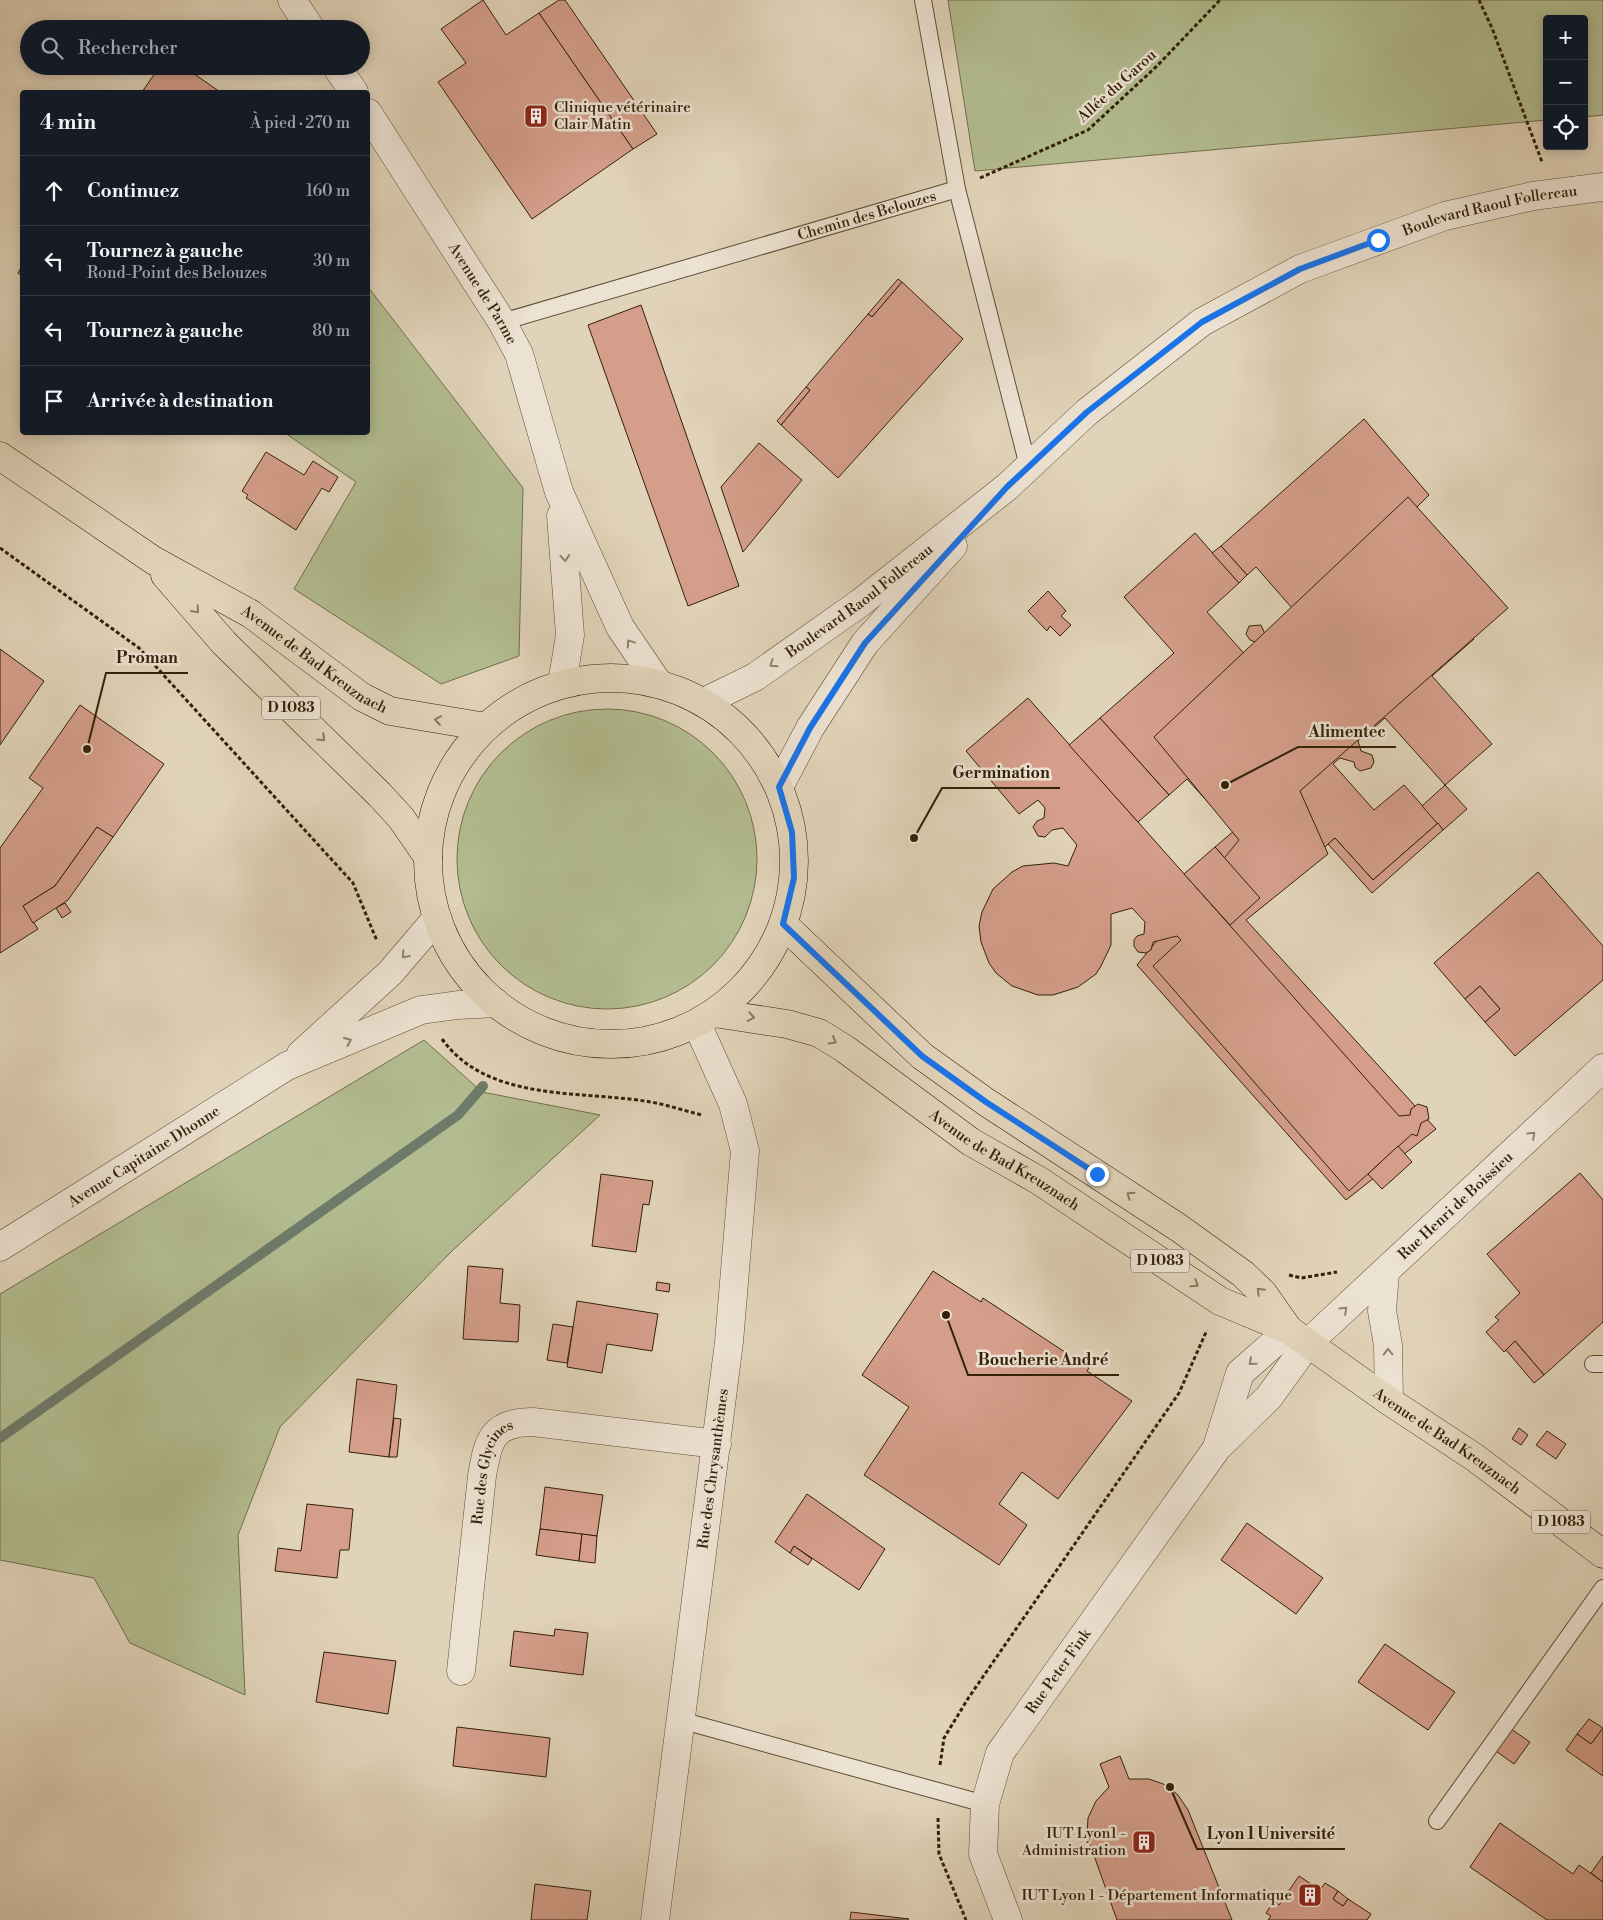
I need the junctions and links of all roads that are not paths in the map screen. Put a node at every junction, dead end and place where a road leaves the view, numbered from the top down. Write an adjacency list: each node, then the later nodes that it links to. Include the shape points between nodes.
1 (292, 0): 3 (street)
2 (923, 0): 8 (lane)
3 (305, 20)
4 (342, 75): 5 (street)
5 (353, 90)
6 (370, 116): 9 (street, Avenue de Parme)
7 (1603, 187): 11 (street, Boulevard Raoul Follereau, via 1554,193 1445,216 1300,269 1202,322 1087,412)
8 (957, 189): 9 (lane, Chemin des Belouzes); 11 (lane, Chemin des Belouzes)
9 (502, 322): 13 (street, Avenue de Parme, via 519,354)
10 (0, 456): 14 (main road, Avenue de Bad Kreuznach / D 1083)
11 (1028, 466): 12 (street, Boulevard Raoul Follereau)
12 (1007, 487): 17 (street, Boulevard Raoul Follereau, one-way to 17, via 860,603 755,677); 19 (street, Boulevard Raoul Follereau, via 865,643 810,728)
13 (559, 492): 15 (street, Avenue de Parme, one-way to 13, via 620,627); 16 (street, Avenue de Parme, one-way to 16, via 570,635)
14 (153, 560): 18 (main road, Avenue de Bad Kreuznach / D 1083, one-way to 14, via 390,711 362,697 251,614); 20 (main road, Avenue de Bad Kreuznach / D 1083, one-way to 20, via 224,642 379,794 401,818)
15 (658, 683): 16 (main road, via 610,677); 17 (main road)
16 (562, 684): 18 (main road, via 522,701)
17 (704, 702): 19 (main road, via 748,739)
18 (486, 727): 20 (main road, via 462,754 444,786 433,821)
19 (779, 787): 22 (main road, via 792,832 794,878)
20 (428, 857): 21 (main road, via 430,888)
21 (437, 918): 23 (main road, via 460,965); 25 (street, Avenue Capitaine Dhonne, one-way to 25, via 390,972)
22 (783, 924): 24 (main road, via 767,958 743,988); 29 (main road, Avenue de Bad Kreuznach / D 1083, one-way to 22, via 1263,1293 1180,1228 986,1102 922,1056)
23 (496, 1003): 24 (main road, via 532,1026 572,1040 614,1045 657,1039); 25 (street, Avenue Capitaine Dhonne, one-way to 23, via 421,1010)
24 (706, 1018): 29 (main road, Avenue de Bad Kreuznach / D 1083, one-way to 29, via 779,1022 819,1034 845,1048 971,1142 1038,1180 1220,1301); 31 (street, Rue des Chrysanthèmes, via 739,1122 744,1151 729,1342)
25 (287, 1066): 27 (street, Avenue Capitaine Dhonne)
26 (1603, 1068): 28 (street, Rue Henri de Boissieu, one-way to 26)
27 (0, 1247)
28 (1385, 1272): 29 (street, Rue Henri de Boissieu, one-way to 28); 30 (street, one-way to 28, via 1388,1344 1382,1310)
29 (1298, 1337): 30 (main road, Avenue de Bad Kreuznach / D 1083); 32 (street, Rue Peter Fink, via 1269,1397); 32 (street, Rue Peter Fink, one-way to 32, via 1240,1373)
30 (1389, 1401): 33 (main road, Avenue de Bad Kreuznach / D 1083, via 1474,1457)
31 (717, 1444): 35 (street, Rue des Glycines, via 533,1422 515,1422 498,1429 487,1448 482,1476); 36 (street, Rue des Chrysanthèmes)
32 (1216, 1448): 37 (street, Rue Peter Fink, via 1000,1752)
33 (1603, 1554)
34 (1603, 1588): 38 (lane)
35 (461, 1671)
36 (680, 1720): 37 (lane); 39 (street, Rue des Chrysanthèmes)
37 (984, 1804): 40 (street, Rue Peter Fink, via 983,1854)
38 (1437, 1821)
39 (655, 1920)
40 (1008, 1920)

